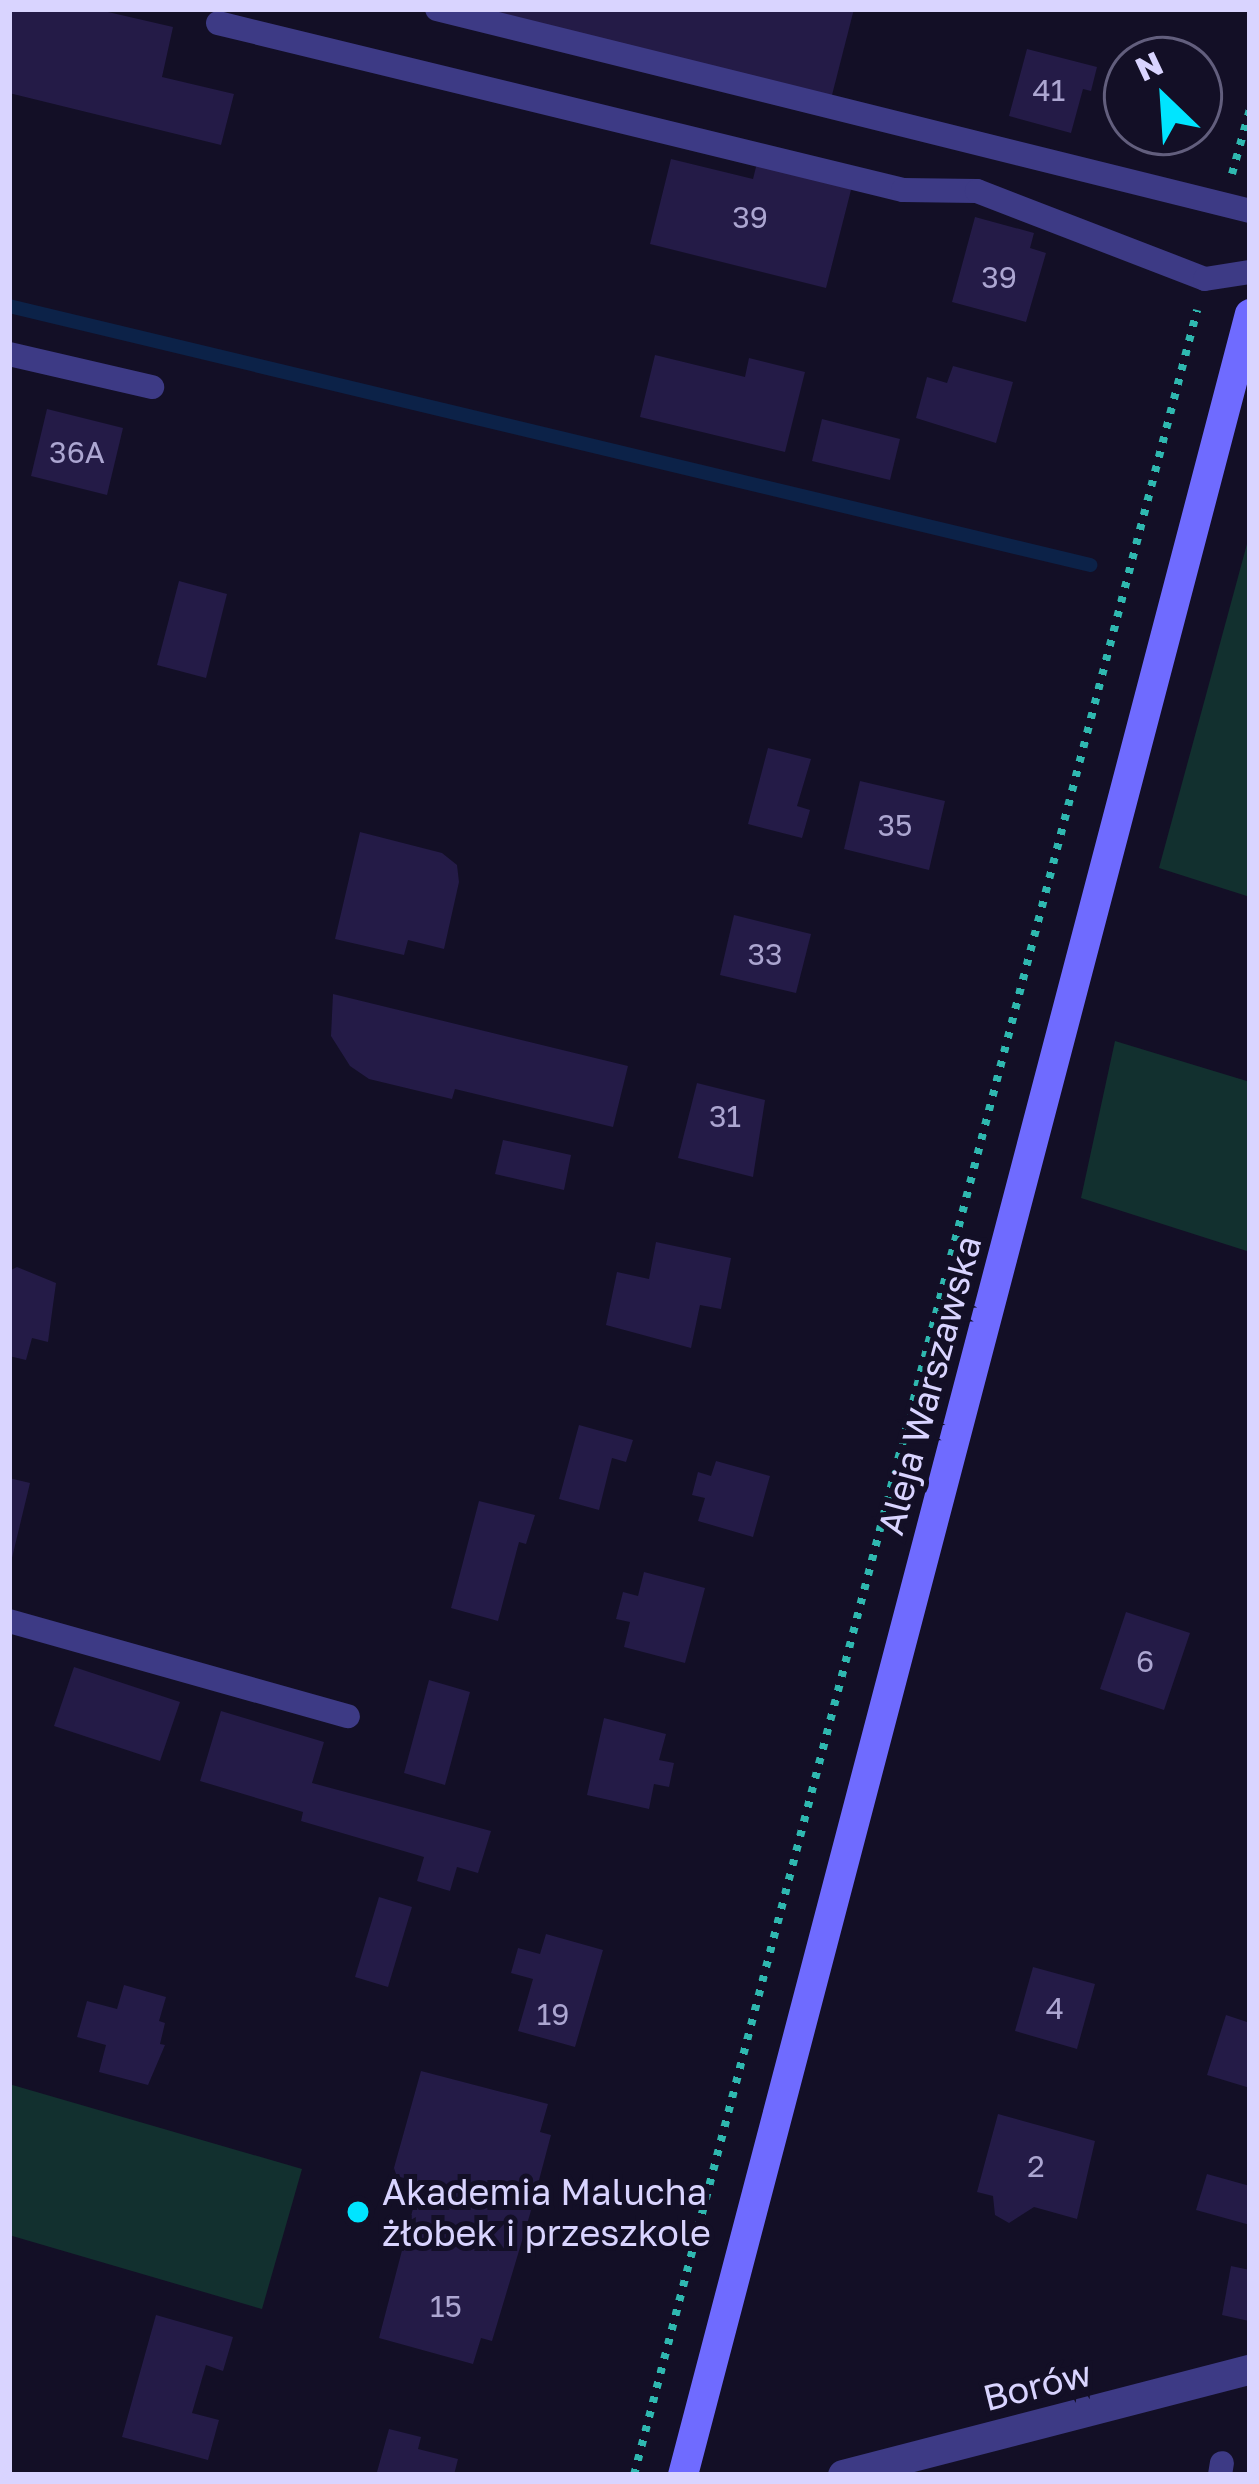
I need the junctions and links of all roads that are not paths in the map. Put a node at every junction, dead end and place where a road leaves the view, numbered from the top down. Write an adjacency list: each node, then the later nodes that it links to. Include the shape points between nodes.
1 (437, 9): 3 (lane)
2 (218, 23): 4 (lane, via 903,190 977,190 1205,279)
3 (1250, 211)
4 (1250, 272)
5 (1249, 320): 11 (street, Aleja Warszawska)
6 (9, 353): 7 (lane)
7 (152, 387)
8 (9, 1621): 9 (lane)
9 (348, 1717)
10 (1250, 2371): 12 (street, Borów)
11 (683, 2475)
12 (843, 2475)

